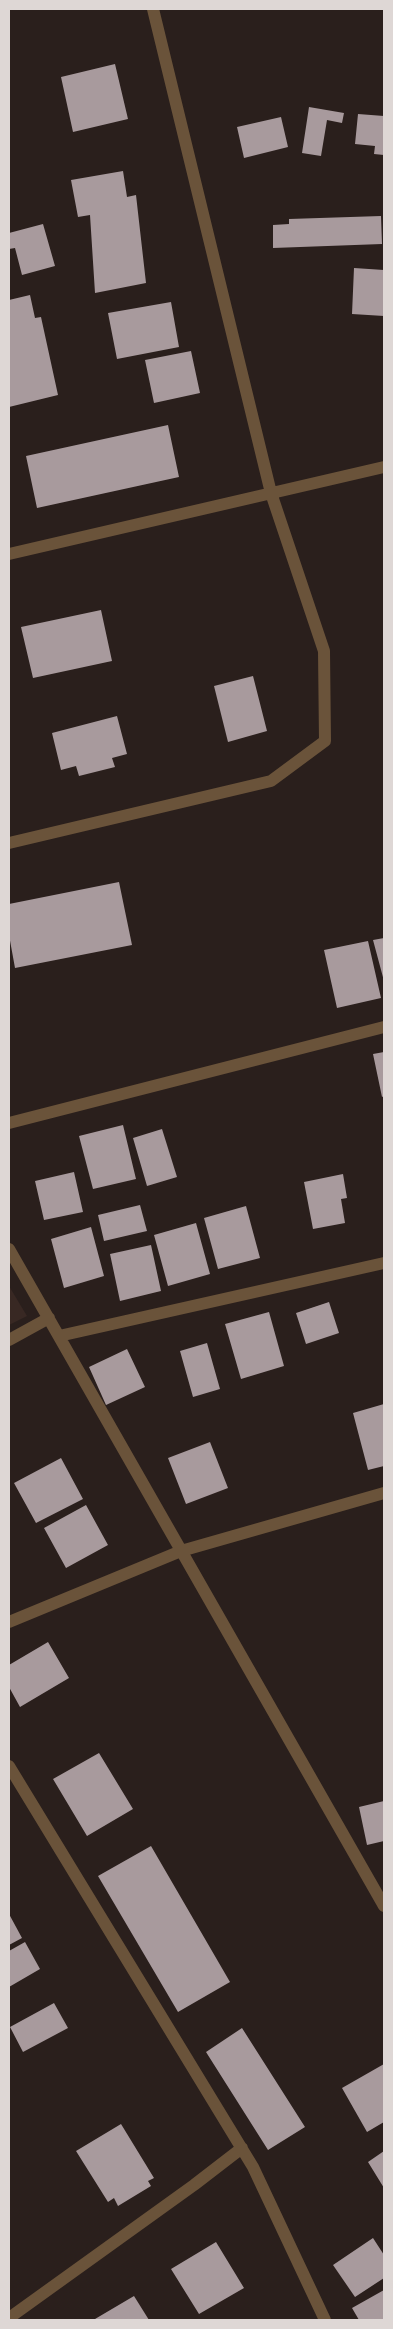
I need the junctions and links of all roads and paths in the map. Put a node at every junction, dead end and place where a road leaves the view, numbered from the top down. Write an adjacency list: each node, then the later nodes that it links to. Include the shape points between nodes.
1 (153, 9): 3 (street)
2 (384, 467): 3 (street)
3 (271, 493): 4 (street); 5 (street, via 324,651 325,741 271,781)
4 (9, 554)
5 (9, 843)
6 (384, 1027): 7 (street)
7 (9, 1123)
8 (9, 1249): 10 (street)
9 (384, 1263): 11 (street)
10 (49, 1318): 11 (street); 12 (street)
11 (59, 1336): 14 (street)
12 (9, 1340)
13 (384, 1493): 14 (street)
14 (182, 1551): 15 (street); 17 (street)
15 (9, 1622)
16 (9, 1766): 18 (street)
17 (384, 1906)
18 (242, 2148): 19 (street); 20 (street)
19 (9, 2318)
20 (326, 2320)

